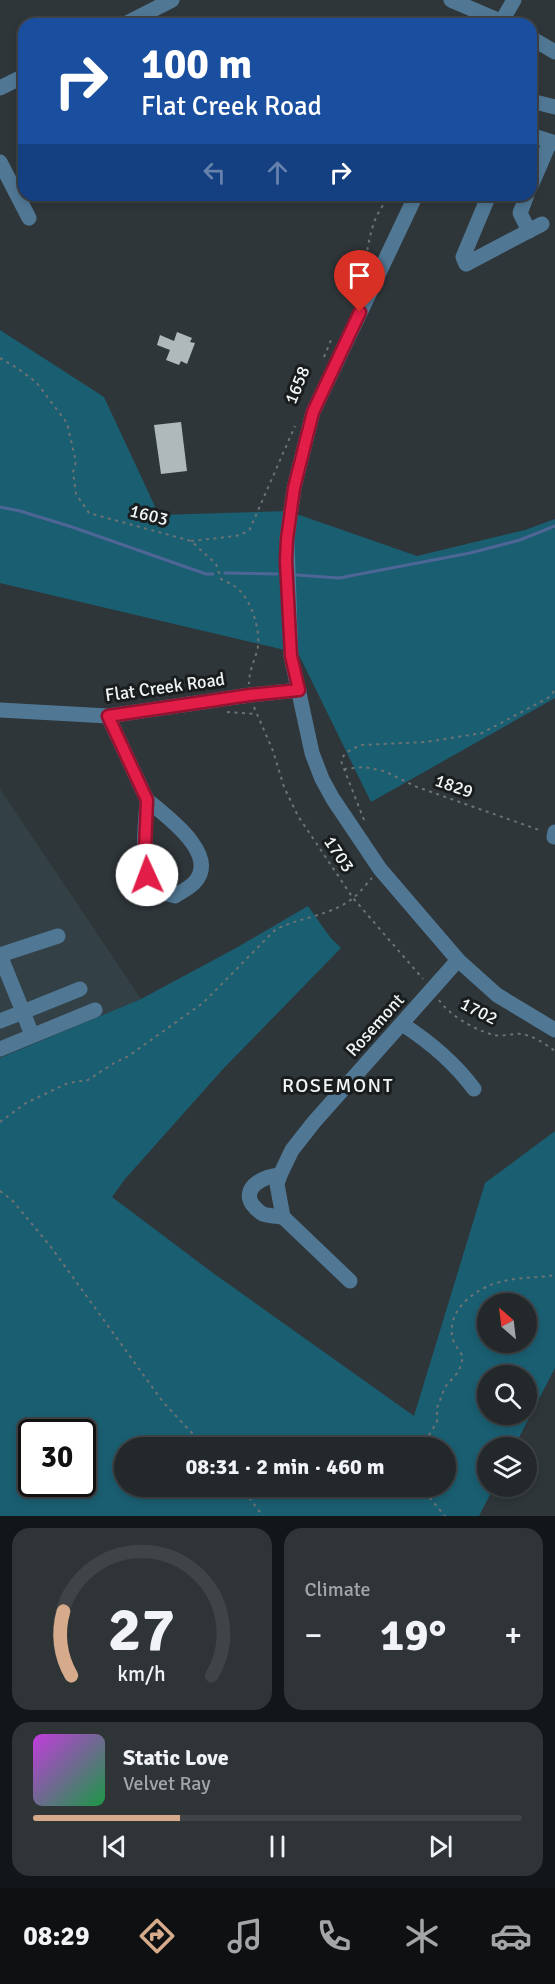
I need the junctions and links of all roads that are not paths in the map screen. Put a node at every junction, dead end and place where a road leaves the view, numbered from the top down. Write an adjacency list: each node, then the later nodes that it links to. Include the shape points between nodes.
1 (172, 0): 4 (street)
2 (451, 0): 5 (street)
3 (514, 0): 6 (street)
4 (137, 18)
5 (492, 18)
6 (505, 18)
7 (537, 42): 8 (street)
8 (555, 52)
9 (18, 79): 10 (street)
10 (0, 88)
11 (537, 102): 12 (street)
12 (555, 107)
13 (537, 137): 14 (street)
14 (553, 142): 16 (street)
15 (0, 162): 17 (street)
16 (537, 174)
17 (18, 197)
18 (20, 201): 22 (street)
19 (413, 201): 23 (street, via 313,412 294,488 286,561 291,656)
20 (486, 201): 21 (street, via 462,256 466,264 536,227 520,213)
21 (525, 201)
22 (29, 218)
23 (299, 690): 25 (street, Flat Creek Road); 29 (street, via 312,753 333,799 380,869)
24 (0, 710): 25 (street, Flat Creek Road)
25 (108, 716): 26 (street)
26 (147, 800): 26 (street, via 194,842 199,855 201,873 194,884 175,896 158,890 147,875)
27 (58, 936): 28 (street)
28 (0, 955): 32 (street)
29 (458, 960): 34 (street, Rosemont); 35 (street, via 497,995)
30 (80, 989): 32 (street)
31 (95, 1010): 36 (street)
32 (23, 1012): 33 (street); 36 (street)
33 (0, 1021)
34 (402, 1024): 38 (street, via 442,1053); 39 (street, Rosemont, via 308,1129)
35 (555, 1030)
36 (32, 1035): 37 (street)
37 (0, 1049)
38 (474, 1089)
39 (280, 1175): 40 (street, Rosemont, via 277,1184); 40 (street, via 256,1183 250,1200 264,1214)
40 (283, 1217): 41 (street)
41 (351, 1281)

